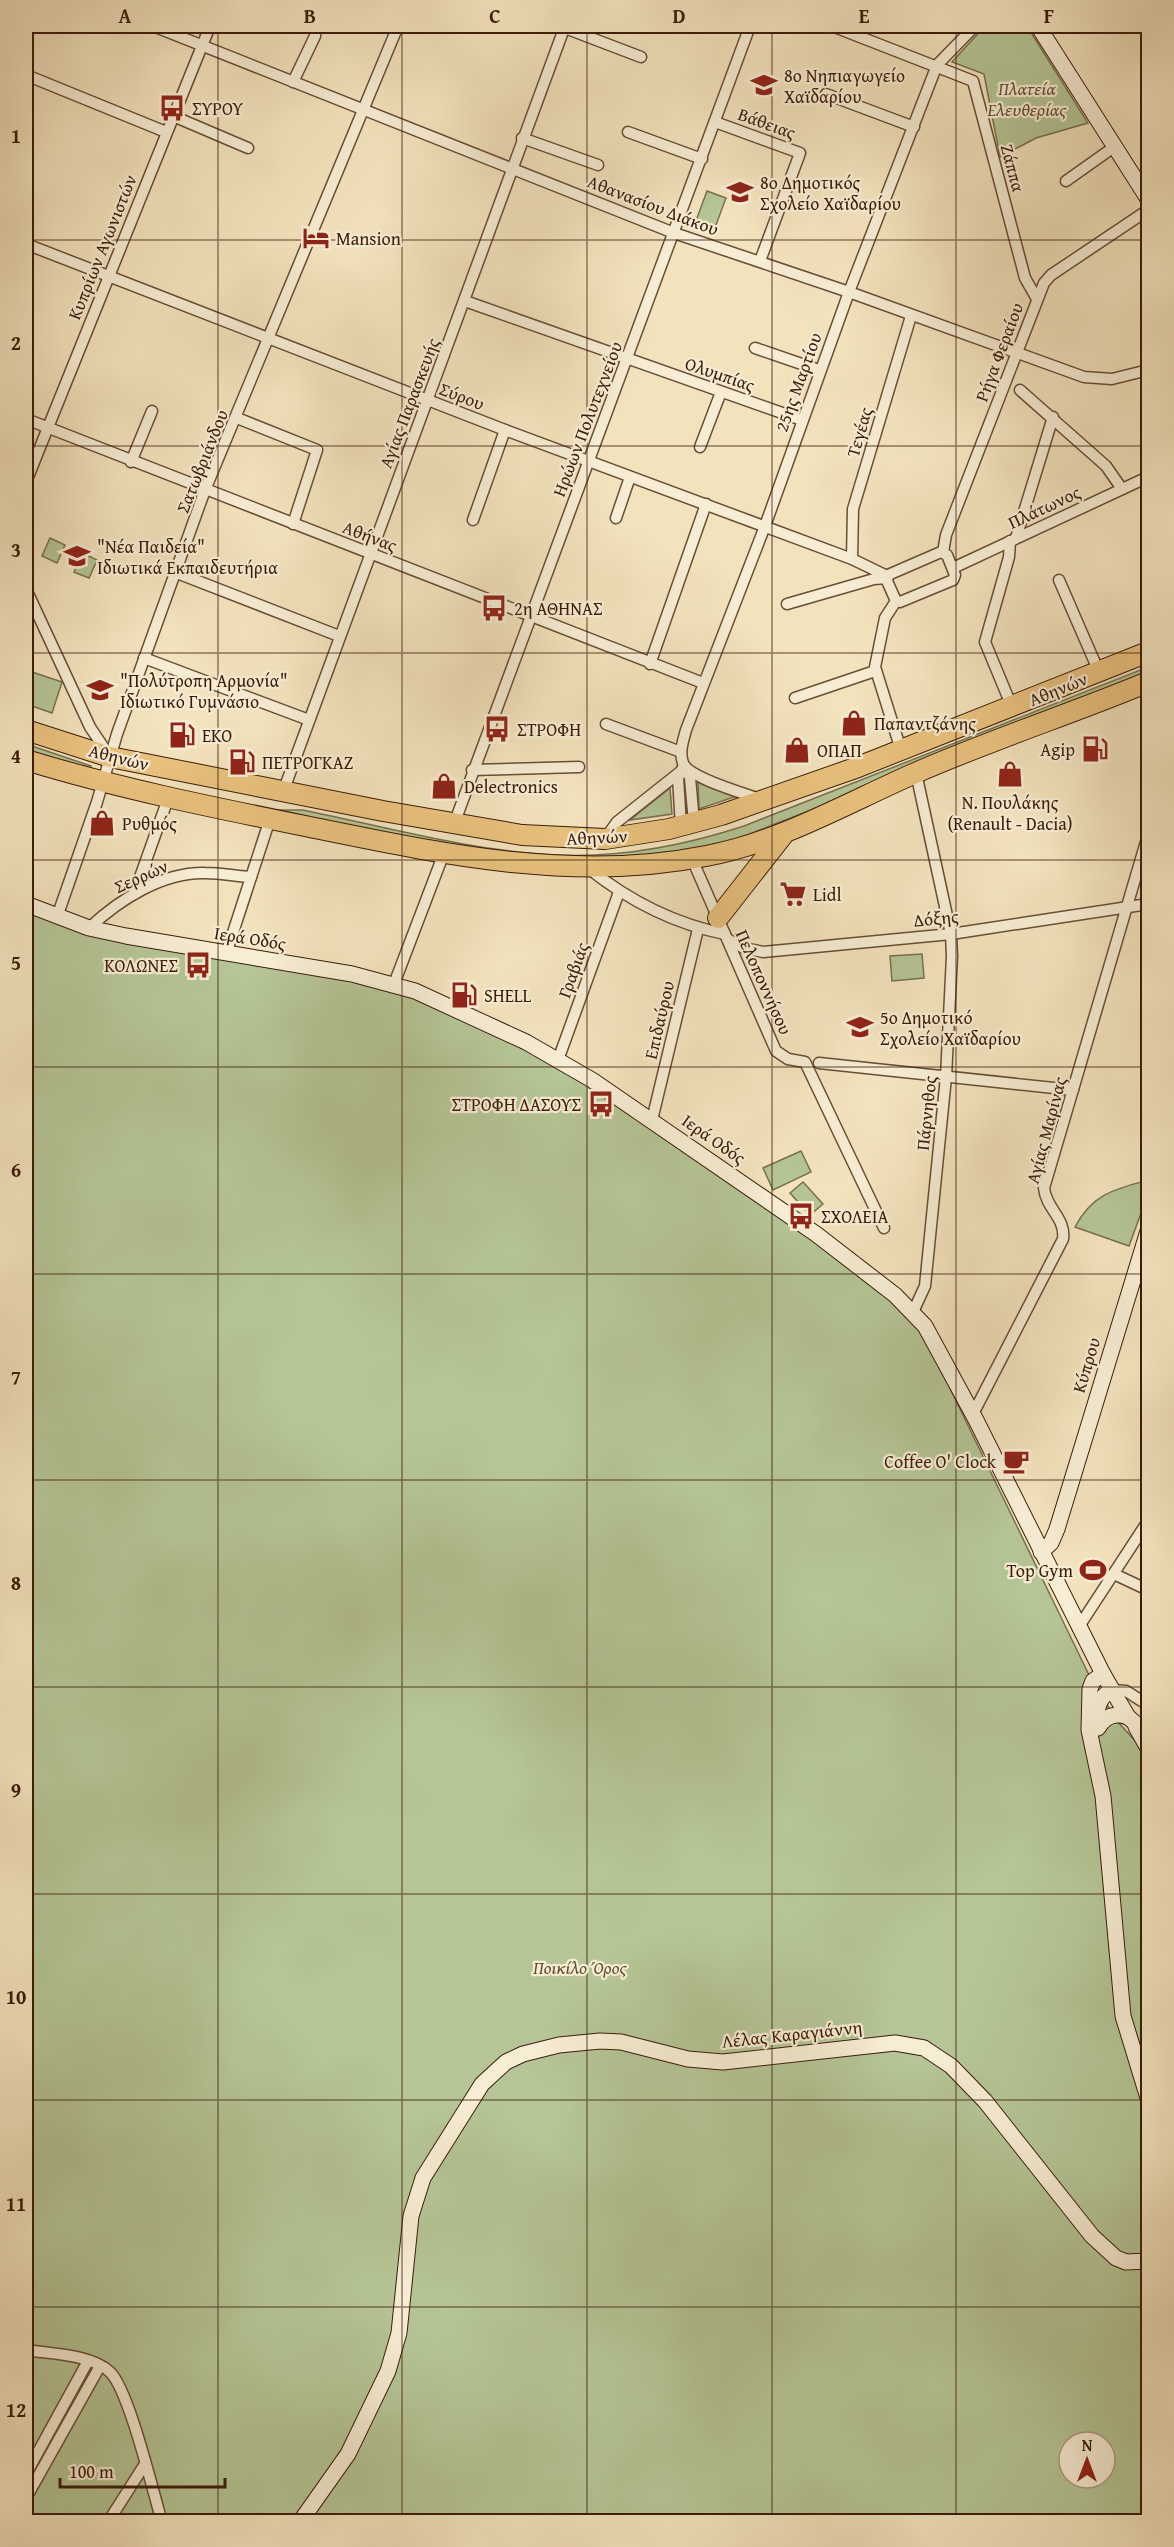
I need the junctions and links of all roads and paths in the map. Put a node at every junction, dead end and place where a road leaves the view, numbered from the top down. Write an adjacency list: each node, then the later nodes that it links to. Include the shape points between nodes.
1 (153, 26): 10 (street, Αθανασίου Διάκου)
2 (210, 26): 10 (street, Κυπρίων Αγωνιστών)
3 (316, 26): 14 (street)
4 (398, 26): 16 (street, Σατωβριάνδου)
5 (565, 26): 11 (street); 22 (street, Αγίας Παρασκευής)
6 (750, 26): 18 (street, Ηρώων Πολυτεχνείου)
7 (832, 26): 12 (street, Ζάππα)
8 (975, 26): 12 (street, 25ης Μαρτίου)
9 (1038, 26): 23 (street)
10 (202, 45): 14 (street, Αθανασίου Διάκου); 17 (street, Κυπρίων Αγωνιστών)
11 (641, 57)
12 (937, 65): 19 (street, 25ης Μαρτίου); 36 (street, Ζάππα, via 969,78 974,84 1025,278)
13 (26, 75): 20 (street)
14 (293, 82): 16 (street, Αθανασίου Διάκου)
15 (826, 94): 19 (street)
16 (363, 109): 27 (street, Αθανασίου Διάκου); 39 (street, Σατωβριάνδου)
17 (173, 116): 20 (street, Κυπρίων Αγωνιστών); 24 (street)
18 (715, 122): 25 (street, Ηρώων Πολυτεχνείου); 33 (street, Βάθειας, via 800,153)
19 (914, 127): 35 (street, 25ης Μαρτίου)
20 (166, 132): 34 (street, Κυπρίων Αγωνιστών)
21 (628, 132): 25 (street)
22 (522, 138): 26 (street); 27 (street, Αγίας Παρασκευής)
23 (1114, 147): 28 (street); 29 (street)
24 (248, 148)
25 (702, 159): 31 (street, Ηρώων Πολυτεχνείου)
26 (598, 165)
27 (512, 168): 31 (street, Αθανασίου Διάκου); 37 (street, Αγίας Παρασκευής)
28 (1066, 181)
29 (1149, 198)
30 (1149, 210): 36 (street, Ρήγα Φεραίου, via 1051,275)
31 (674, 233): 33 (street, Αθανασίου Διάκου); 42 (street, Ηρώων Πολυτεχνείου)
32 (26, 244): 34 (street, Σύρου)
33 (760, 261): 35 (street, Αθανασίου Διάκου)
34 (107, 278): 39 (street, Σύρου); 53 (street, Κυπρίων Αγωνιστών)
35 (849, 292): 38 (street, Αθανασίου Διάκου); 43 (street, 25ης Μαρτίου)
36 (1037, 299): 41 (street, Ρήγα Φεραίου)
37 (465, 301): 42 (street, Ολυμπίας); 47 (street, Αγίας Παρασκευής)
38 (910, 316): 41 (street, Αθανασίου Διάκου); 71 (street, Τεγέας, via 853,509)
39 (269, 338): 47 (street, Σύρου); 50 (street, Σατωβριάνδου)
40 (755, 348): 43 (street)
41 (1017, 353): 44 (street, Αθανασίου Διάκου, via 1099,380); 69 (street, Ρήγα Φεραίου, via 946,535)
42 (628, 359): 46 (street, Ολυμπίας); 56 (street, Ηρώων Πολυτεχνείου)
43 (819, 370): 52 (street, 25ης Μαρτίου)
44 (1149, 370)
45 (1020, 390): 49 (street)
46 (721, 392): 52 (street, Ολυμπίας); 55 (street)
47 (428, 400): 54 (street, Σύρου); 70 (street, Αγίας Παρασκευής)
48 (152, 411): 57 (street)
49 (1053, 417): 61 (street, via 1106,466); 68 (street)
50 (237, 418): 62 (street, Σατωβριάνδου); 66 (street, via 317,450)
51 (26, 419): 53 (street, Αθήνας)
52 (802, 420): 67 (street, 25ης Μαρτίου)
53 (47, 428): 57 (street, Αθήνας); 60 (street, Κυπρίων Αγωνιστών)
54 (505, 430): 56 (street, Σύρου); 65 (street)
55 (700, 447)
56 (589, 461): 58 (street, Σύρου); 79 (street, Ηρώων Πολυτεχνείου)
57 (131, 462): 62 (street, Αθήνας)
58 (630, 477): 63 (street, Σύρου); 64 (street)
59 (1149, 477): 61 (street, Πλάτωνος)
60 (26, 482)
61 (1122, 489): 68 (street, Πλάτωνος)
62 (205, 490): 66 (street, Αθήνας); 73 (street, Σατωβριάνδου)
63 (706, 504): 67 (street, Σύρου); 83 (street)
64 (616, 518)
65 (473, 520)
66 (293, 524): 70 (street, Αθήνας)
67 (765, 526): 71 (street, Σύρου); 87 (street, 25ης Μαρτίου)
68 (1013, 539): 72 (street, Πλάτωνος); 89 (street, via 985,642)
69 (943, 552): 72 (street); 74 (street)
70 (370, 553): 79 (street, Αθήνας); 80 (street, Αγίας Παρασκευής)
71 (852, 559): 74 (street, Σύρου)
72 (953, 568): 77 (street, via 953,580)
73 (177, 573): 80 (street); 82 (street, Σατωβριάνδου)
74 (887, 577): 77 (street); 78 (street)
75 (1059, 580): 85 (street)
76 (26, 589): 95 (street, via 90,727)
77 (896, 601): 84 (street, via 885,618)
78 (787, 604)
79 (531, 616): 83 (street, Αθήνας); 99 (street, Ηρώων Πολυτεχνείου)
80 (339, 636): 90 (street, Αγίας Παρασκευής)
81 (1149, 652): 85 (highway, Αθηνών)
82 (144, 658): 90 (street); 95 (street, Σατωβριάνδου)
83 (650, 664): 87 (street, Αθήνας)
84 (875, 671): 88 (street); 93 (street)
85 (1099, 672): 89 (highway, Αθηνών)
86 (1149, 682): 100 (highway, Αθηνών)
87 (703, 683): 94 (street, 25ης Μαρτίου)
88 (795, 698)
89 (1012, 707): 93 (highway, Αθηνών)
90 (309, 720): 102 (street, Αγίας Παρασκευής)
91 (606, 724): 94 (street)
92 (26, 730): 95 (highway, Αθηνών)
93 (901, 750): 104 (highway, Αθηνών)
94 (681, 752): 98 (street, 25ης Μαρτίου)
95 (110, 757): 101 (street, Σατωβριάνδου); 102 (highway, Αθηνών)
96 (26, 760): 101 (highway, Αθηνών)
97 (579, 767): 99 (street)
98 (682, 768): 104 (street); 107 (street, 25ης Μαρτίου, via 690,778); 110 (street, via 617,822)
99 (472, 770): 106 (street, Ηρώων Πολυτεχνείου)
100 (916, 773): 108 (highway, Αθηνών); 124 (street, Πάρνηθος)
101 (102, 782): 103 (highway, Αθηνών); 120 (street, Σατωβριάνδου)
102 (283, 792): 106 (highway, Αθηνών)
103 (169, 796): 105 (highway, Αθηνών); 116 (street)
104 (763, 801): 107 (highway, Αθηνών)
105 (270, 819): 111 (highway, Αθηνών); 114 (street)
106 (454, 824): 110 (highway, Αθηνών, via 542,837)
107 (688, 824): 110 (highway, Αθηνών)
108 (785, 833): 112 (highway, Αθηνών); 123 (highway)
109 (1149, 835): 119 (street, Αγίας Μαρίνας)
110 (605, 839)
111 (444, 853): 113 (highway, Αθηνών, via 514,865); 126 (street)
112 (692, 859): 113 (highway, Αθηνών); 123 (street, Πελοποννήσου)
113 (588, 868): 115 (street, Αθηνών)
114 (251, 877): 116 (street, Σερρών, via 188,874); 125 (street)
115 (619, 892): 122 (street, Αθηνών); 127 (street, Γραβιάς)
116 (135, 894): 121 (street, Σερρών)
117 (26, 904): 120 (street, Ιερά Οδός)
118 (1149, 904): 119 (street, Δόξης)
119 (1128, 906): 124 (street, Δόξης); 130 (street, Αγίας Μαρίνας)
120 (57, 917): 121 (street, Ιερά Οδός)
121 (88, 928): 125 (street, Ιερά Οδός)
122 (698, 928): 123 (street, Αθηνών); 131 (street, Επιδαύρου)
123 (724, 931): 124 (street, Δόξης, via 744,948 764,952); 132 (street, Πελοποννήσου, via 776,1052 805,1062)
124 (951, 934): 129 (street, Πάρνηθος)
125 (226, 954): 126 (street, Ιερά Οδός)
126 (394, 984): 127 (street, Ιερά Οδός, via 500,1029)
127 (558, 1060): 131 (street, Ιερά Οδός)
128 (819, 1063): 129 (street)
129 (946, 1077): 130 (street); 134 (street, Πάρνηθος, via 925,1286)
130 (1073, 1090): 135 (street, Αγίας Μαρίνας, via 1044,1188 1048,1204 1062,1222 1063,1239)
131 (652, 1120): 134 (street, Ιερά Οδός, via 816,1234)
132 (884, 1228)
133 (1149, 1231): 136 (street, Κύπρου)
134 (913, 1312): 135 (street, Ιερά Οδός, via 934,1341)
135 (973, 1414): 138 (street, Ιερά Οδός)
136 (1061, 1510): 138 (street, via 1050,1524); 139 (street, Κύπρου, via 1051,1543)
137 (1149, 1521): 140 (street)
138 (1030, 1531): 139 (street, Ιερά Οδός)
139 (1041, 1552): 142 (street, Ιερά Οδός)
140 (1114, 1574): 141 (street); 142 (street)
141 (1149, 1590)
142 (1078, 1628): 143 (street, Ιερά Οδός)
143 (1103, 1674): 144 (street, Ιερά Οδός); 150 (street, via 1094,1681 1088,1704 1090,1739)
144 (1112, 1690): 145 (street, via 1126,1691); 146 (street, Ιερά Οδός); 147 (street, via 1099,1704)
145 (1149, 1705)
146 (1132, 1721): 147 (street, via 1119,1715 1109,1716); 148 (street, Ιερά Οδός); 149 (street, Ιερά Οδός)
147 (1098, 1728): 150 (street)
148 (1149, 1734)
149 (1149, 1748)
150 (1100, 1770): 151 (street, via 1123,2016)
151 (1149, 2098)
152 (1149, 2261): 161 (street, Λέλας Καραγιάννη, via 1126,2262 1116,2258 1092,2236 985,2101 951,2066 924,2048 895,2043 723,2062 600,2041 523,2054 506,2062 482,2084 423,2178 411,2216 399,2333 388,2371 348,2454)
153 (26, 2350): 154 (street)
154 (88, 2361): 155 (street); 157 (street)
155 (100, 2366): 156 (street, via 111,2373 117,2384); 158 (street)
156 (145, 2464): 159 (street); 160 (street)
157 (26, 2474)
158 (26, 2498)
159 (108, 2522)
160 (162, 2522)
161 (300, 2522)

